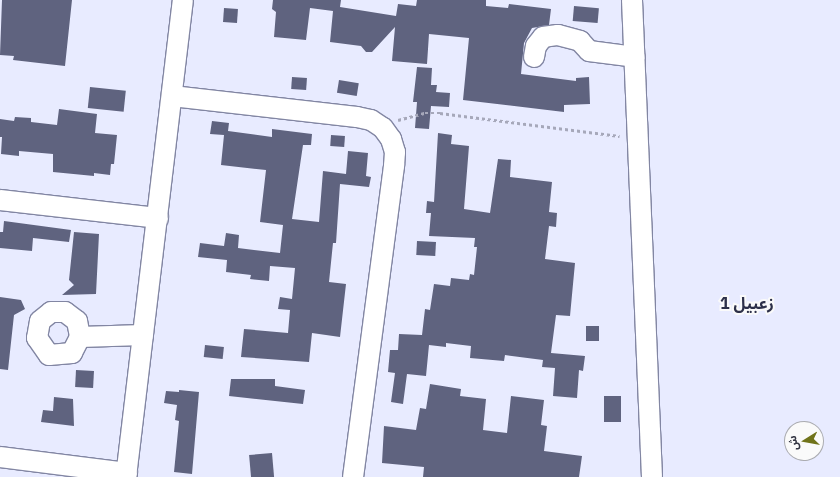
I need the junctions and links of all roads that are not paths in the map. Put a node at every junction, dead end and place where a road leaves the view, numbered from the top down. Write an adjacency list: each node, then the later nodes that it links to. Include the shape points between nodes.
1 (183, 0): 5 (street)
2 (632, 0): 4 (street)
3 (534, 57): 4 (street, via 536,46 543,37 558,35 580,42 589,51)
4 (635, 57): 13 (street)
5 (172, 96): 7 (street); 12 (street, via 357,117 371,120 383,128 391,139 394,159)
6 (0, 200): 7 (street)
7 (158, 218): 8 (street)
8 (143, 335): 9 (street); 11 (street)
9 (80, 338)
10 (0, 457): 11 (street)
11 (126, 475)
12 (353, 477)
13 (652, 477)

